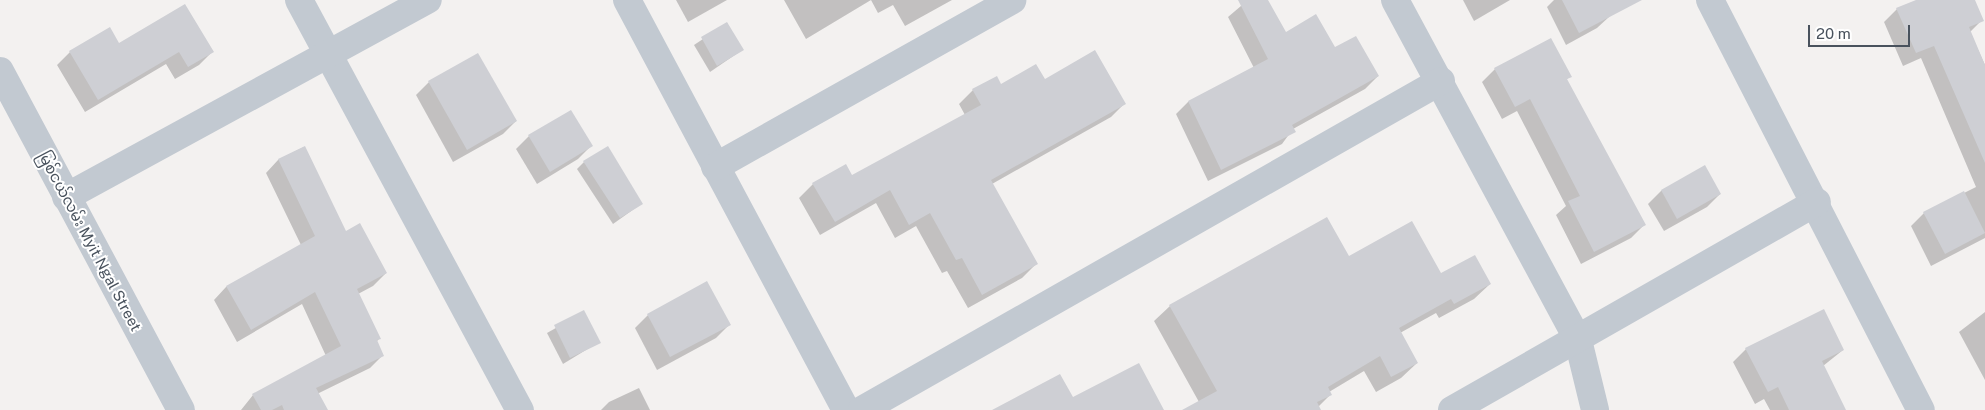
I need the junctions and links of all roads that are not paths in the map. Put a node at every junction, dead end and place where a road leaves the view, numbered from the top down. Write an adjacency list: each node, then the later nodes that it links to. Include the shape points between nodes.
1 (299, 0): 7 (street)
2 (428, 0): 7 (street)
3 (627, 0): 10 (street)
4 (1012, 0): 10 (street)
5 (1395, 0): 9 (street)
6 (1710, 0): 12 (street)
7 (328, 56): 11 (street); 15 (street)
8 (0, 71): 11 (street, မြစ်ငယ်လမ်း Myit Ngal Street)
9 (1441, 81): 13 (street); 17 (street)
10 (715, 167): 16 (street)
11 (66, 197): 14 (street, မြစ်ငယ်လမ်း Myit Ngal Street)
12 (1817, 202): 13 (street); 20 (street)
13 (1578, 340): 18 (street); 19 (street)
14 (181, 410)
15 (520, 410)
16 (846, 410)
17 (862, 410)
18 (1452, 410)
19 (1595, 410)
20 (1921, 410)

